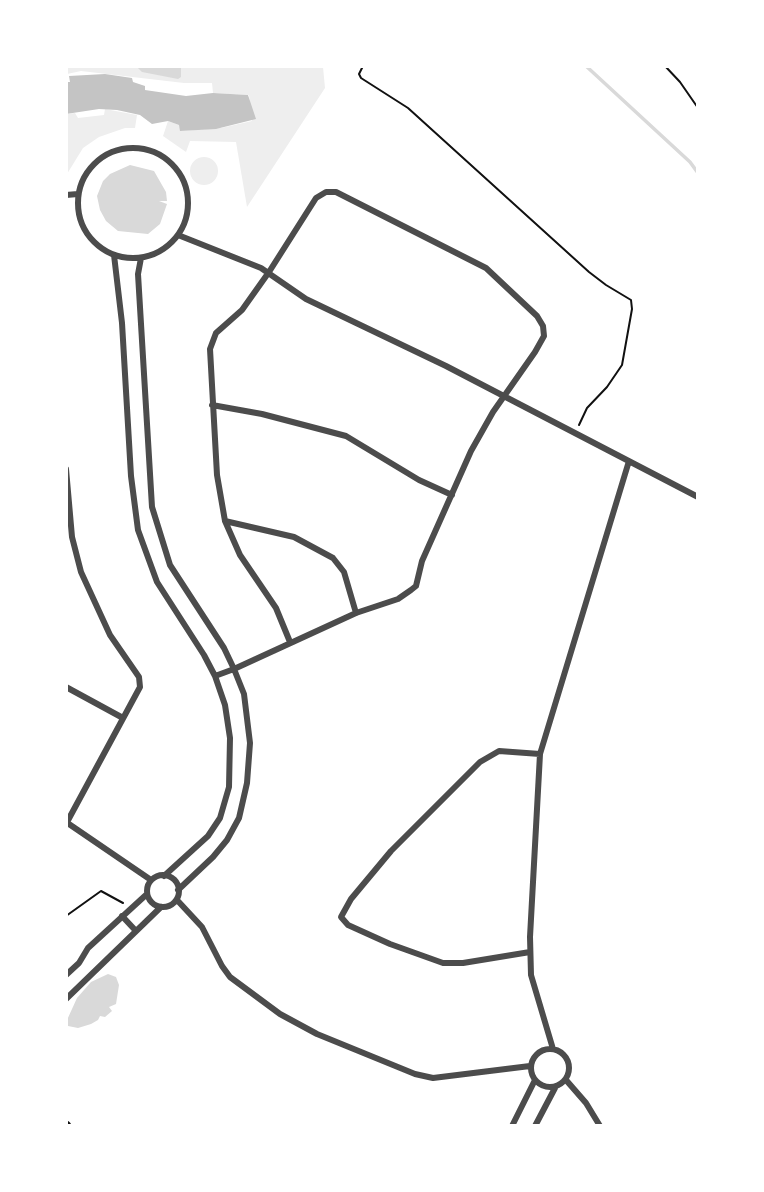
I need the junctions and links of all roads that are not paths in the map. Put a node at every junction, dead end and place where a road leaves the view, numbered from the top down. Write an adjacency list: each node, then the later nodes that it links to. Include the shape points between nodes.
1 (78, 194): 2 (street); 3 (street, via 97,160 114,150 134,147 153,151 183,178 187,217); 4 (street, via 86,231)
2 (66, 195)
3 (178, 235): 5 (street, via 168,246); 6 (street)
4 (114, 255): 5 (street); 18 (street, via 138,530 160,586)
5 (141, 258): 17 (street, via 138,274 152,507 170,565)
6 (270, 272): 7 (street, via 306,299); 7 (street, via 316,198 330,191 473,260 531,310 544,331 541,343); 8 (street, via 242,310 212,339)
7 (503, 396): 9 (street); 11 (street)
8 (212, 405): 11 (street, via 346,436); 13 (street)
9 (629, 461): 12 (street); 21 (street)
10 (66, 469): 14 (street)
11 (452, 495): 15 (street, via 415,586 398,599)
12 (698, 497)
13 (225, 521): 15 (street, via 294,537 332,558 344,572); 16 (street, via 240,555 272,599)
14 (69, 537): 20 (street, via 110,635 140,681)
15 (356, 613): 16 (street)
16 (290, 642): 17 (street)
17 (234, 669): 18 (street); 25 (street, via 244,694 250,743 239,818 213,857)
18 (215, 676): 23 (street, via 230,738 225,806 208,836)
19 (66, 687): 20 (street)
20 (123, 718): 22 (street)
21 (540, 754): 31 (street); 31 (street, via 499,751 480,762 391,851 341,917 348,925 390,944 443,963)
22 (67, 823): 24 (street)
23 (164, 876): 24 (street); 25 (street, via 176,882)
24 (151, 880): 26 (street)
25 (178, 890): 27 (street)
26 (147, 894): 28 (street); 29 (street)
27 (177, 900): 28 (street); 36 (street, via 202,927 230,977 280,1014 317,1034 433,1078)
28 (161, 907): 30 (street)
29 (122, 916): 30 (street); 32 (street)
30 (136, 931): 33 (street)
31 (530, 952): 35 (street, via 533,986)
32 (67, 975): 33 (street)
33 (79, 986): 34 (street)
34 (66, 999)
35 (553, 1049): 36 (street, via 536,1055); 38 (street, via 568,1061)
36 (530, 1066): 37 (street)
37 (535, 1080): 39 (street); 40 (street)
38 (566, 1080): 39 (street); 42 (street)
39 (555, 1088): 41 (street)
40 (513, 1124)
41 (536, 1125)
42 (600, 1125)

